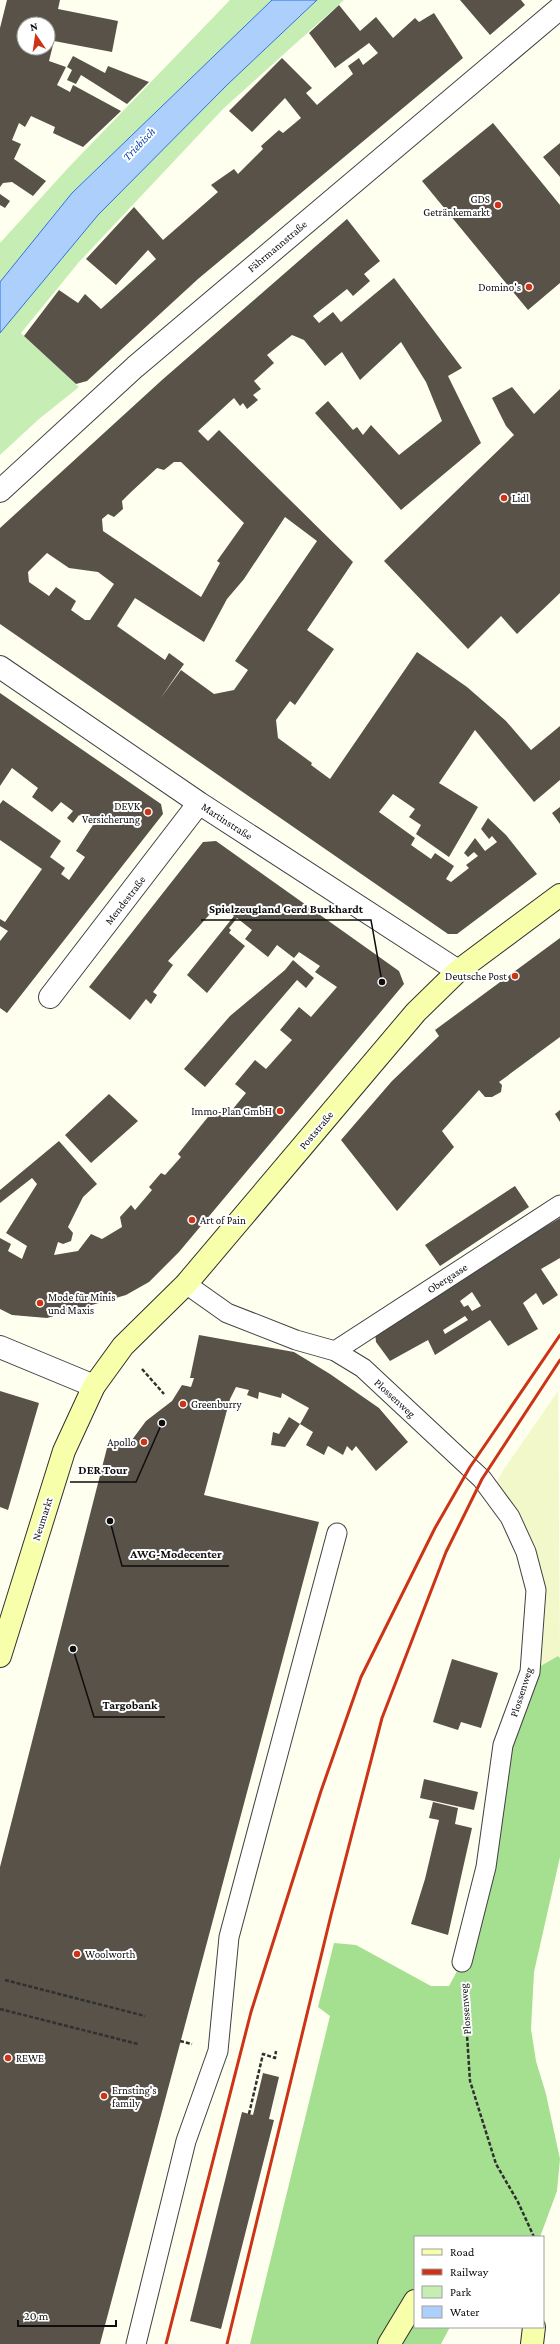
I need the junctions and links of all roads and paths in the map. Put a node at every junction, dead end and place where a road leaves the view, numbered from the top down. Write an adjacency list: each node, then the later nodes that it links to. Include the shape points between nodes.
1 (560, 8): 2 (street, Fährmannstraße, via 134,367)
2 (0, 491)
3 (0, 667): 4 (street, Martinstraße)
4 (199, 803): 6 (street, Martinstraße); 7 (street, Mendestraße)
5 (560, 896): 6 (main road, Poststraße)
6 (458, 971): 9 (main road, Poststraße, via 416,1012)
7 (50, 997)
8 (560, 1205): 12 (lane, Obergasse)
9 (186, 1284): 10 (main road, Poststraße); 12 (lane, Plossenweg, via 227,1313 296,1340)
10 (123, 1346): 13 (main road, Poststraße); 14 (path)
11 (0, 1347): 13 (street)
12 (335, 1351): 17 (lane, Plossenweg, via 363,1368 482,1479 510,1517 526,1552 536,1590 530,1672 503,1745 486,1867)
13 (94, 1386): 16 (main road, Neumarkt, via 64,1450)
14 (164, 1394)
15 (338, 1533): 27 (lane, via 229,1937 218,2051 186,2140)
16 (0, 1656)
17 (462, 1962): 24 (path, Plossenweg, via 470,2081 496,2164)
18 (5, 1980): 20 (path)
19 (0, 2009): 21 (path)
20 (145, 2016)
21 (138, 2044)
22 (276, 2051): 23 (path, via 275,2058 262,2054)
23 (249, 2114)
24 (534, 2236)
25 (414, 2303): 28 (main road)
26 (534, 2328): 29 (main road)
27 (136, 2344)
28 (389, 2344)
29 (532, 2344)

